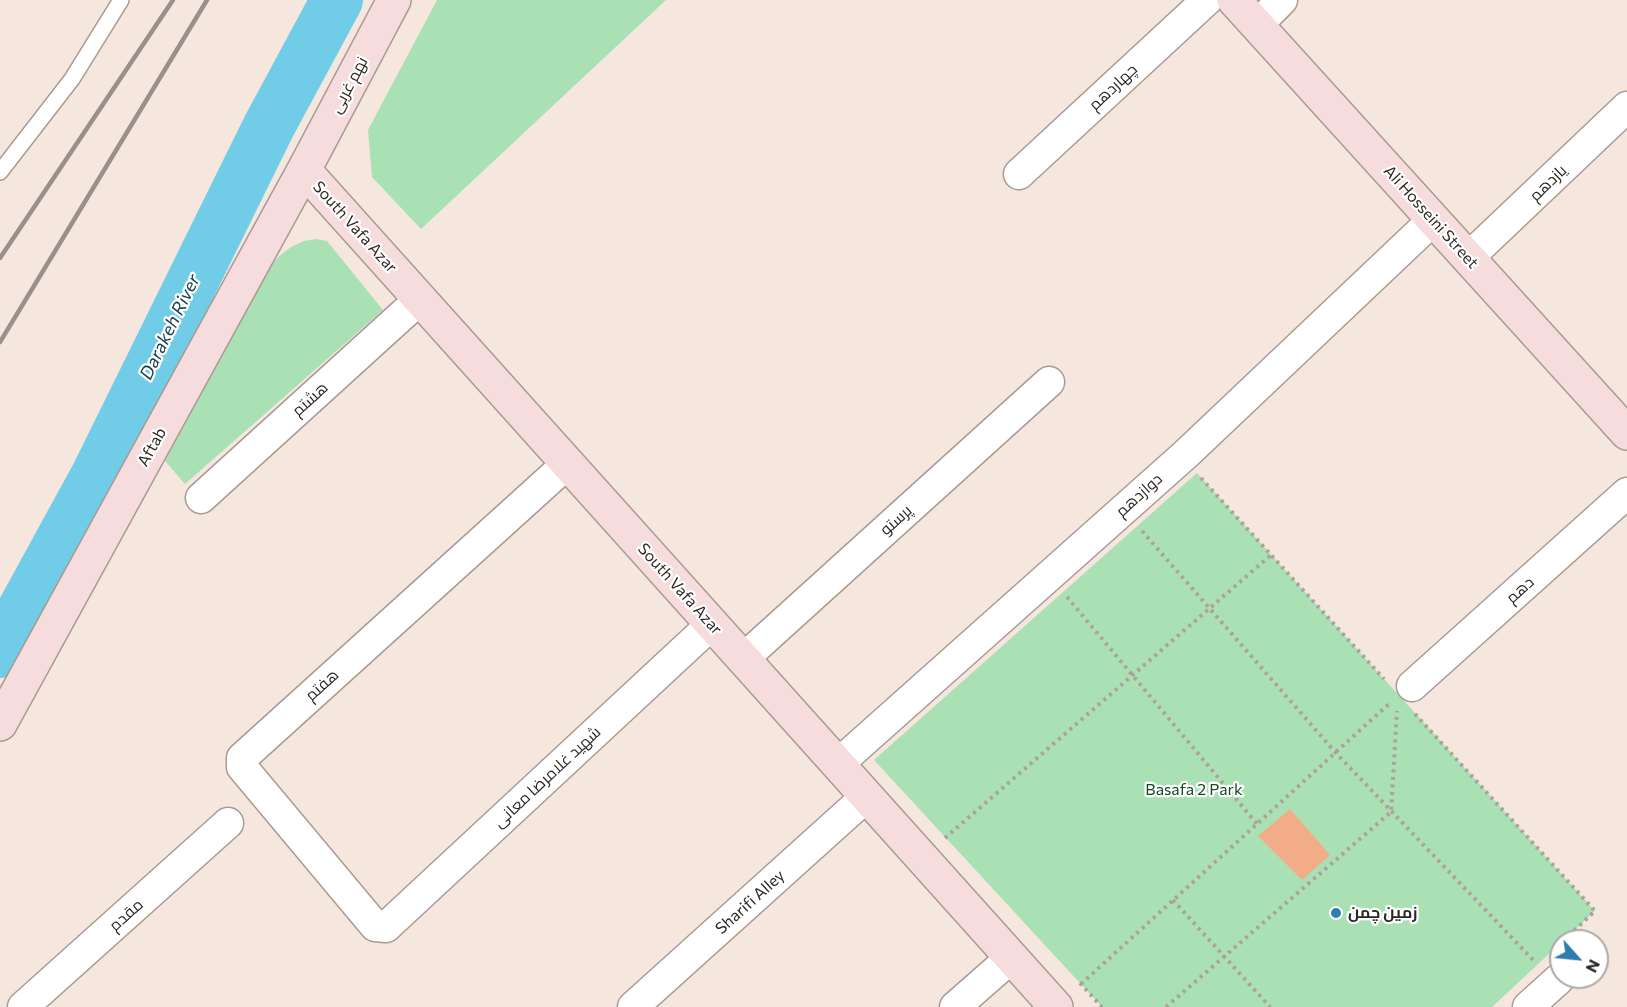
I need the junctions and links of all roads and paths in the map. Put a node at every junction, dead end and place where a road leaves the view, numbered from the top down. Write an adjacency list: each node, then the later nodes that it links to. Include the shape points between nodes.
1 (121, 0): 9 (lane, via 72,79)
2 (394, 0): 8 (street, نهم غربی)
3 (1207, 0): 10 (street, چهاردهم)
4 (1234, 0): 6 (street, Ali Hosseini Street)
5 (1282, 0): 6 (street)
6 (1257, 25): 11 (street, Ali Hosseini Street)
7 (1627, 107): 12 (street, یازدهم)
8 (304, 170): 13 (street, South Vafa Azar); 28 (street, Aftab)
9 (0, 172)
10 (1019, 174)
11 (1433, 220): 12 (street, Ali Hosseini Street); 30 (street, دوازدهم, via 1186,454)
12 (1468, 258): 15 (street, Ali Hosseini Street)
13 (420, 299): 16 (street, South Vafa Azar); 19 (street, هشتم)
14 (1049, 382): 25 (street, پرستو)
15 (1627, 433)
16 (568, 463): 24 (street, South Vafa Azar); 39 (street, هفتم, via 242,758 242,767 375,926)
17 (1197, 473): 21 (path)
18 (1627, 493): 27 (street, دهم)
19 (201, 498)
20 (1137, 526): 23 (path)
21 (1271, 555): 23 (path); 27 (path)
22 (1063, 592): 26 (path)
23 (1209, 609): 26 (path); 29 (path)
24 (712, 624): 25 (street, South Vafa Azar); 39 (street, شهید غلامرضا معانی)
25 (744, 659): 30 (street, South Vafa Azar)
26 (1133, 675): 34 (path); 36 (path)
27 (1402, 698): 29 (path); 32 (path); 40 (path, via 1594,911)
28 (0, 724)
29 (1335, 752): 32 (path); 34 (path)
30 (838, 764): 31 (street, South Vafa Azar)
31 (867, 796): 41 (street, South Vafa Azar); 47 (street, Sharifi Alley)
32 (1391, 812): 42 (path); 43 (path)
33 (228, 823): 46 (street, مقدم)
34 (1257, 824): 38 (path)
35 (938, 829): 36 (path)
36 (945, 838): 37 (path)
37 (953, 846)
38 (1173, 900): 42 (path); 45 (path)
39 (381, 928)
40 (1575, 929)
41 (1012, 957): 48 (street); 49 (street, South Vafa Azar)
42 (1225, 957): 51 (path); 52 (path)
43 (1548, 972): 53 (street)
44 (1073, 976): 45 (path)
45 (1081, 984): 50 (path)
46 (23, 1007)
47 (633, 1007)
48 (956, 1007)
49 (1056, 1007)
50 (1102, 1007)
51 (1166, 1007)
52 (1270, 1007)
53 (1528, 1007)

